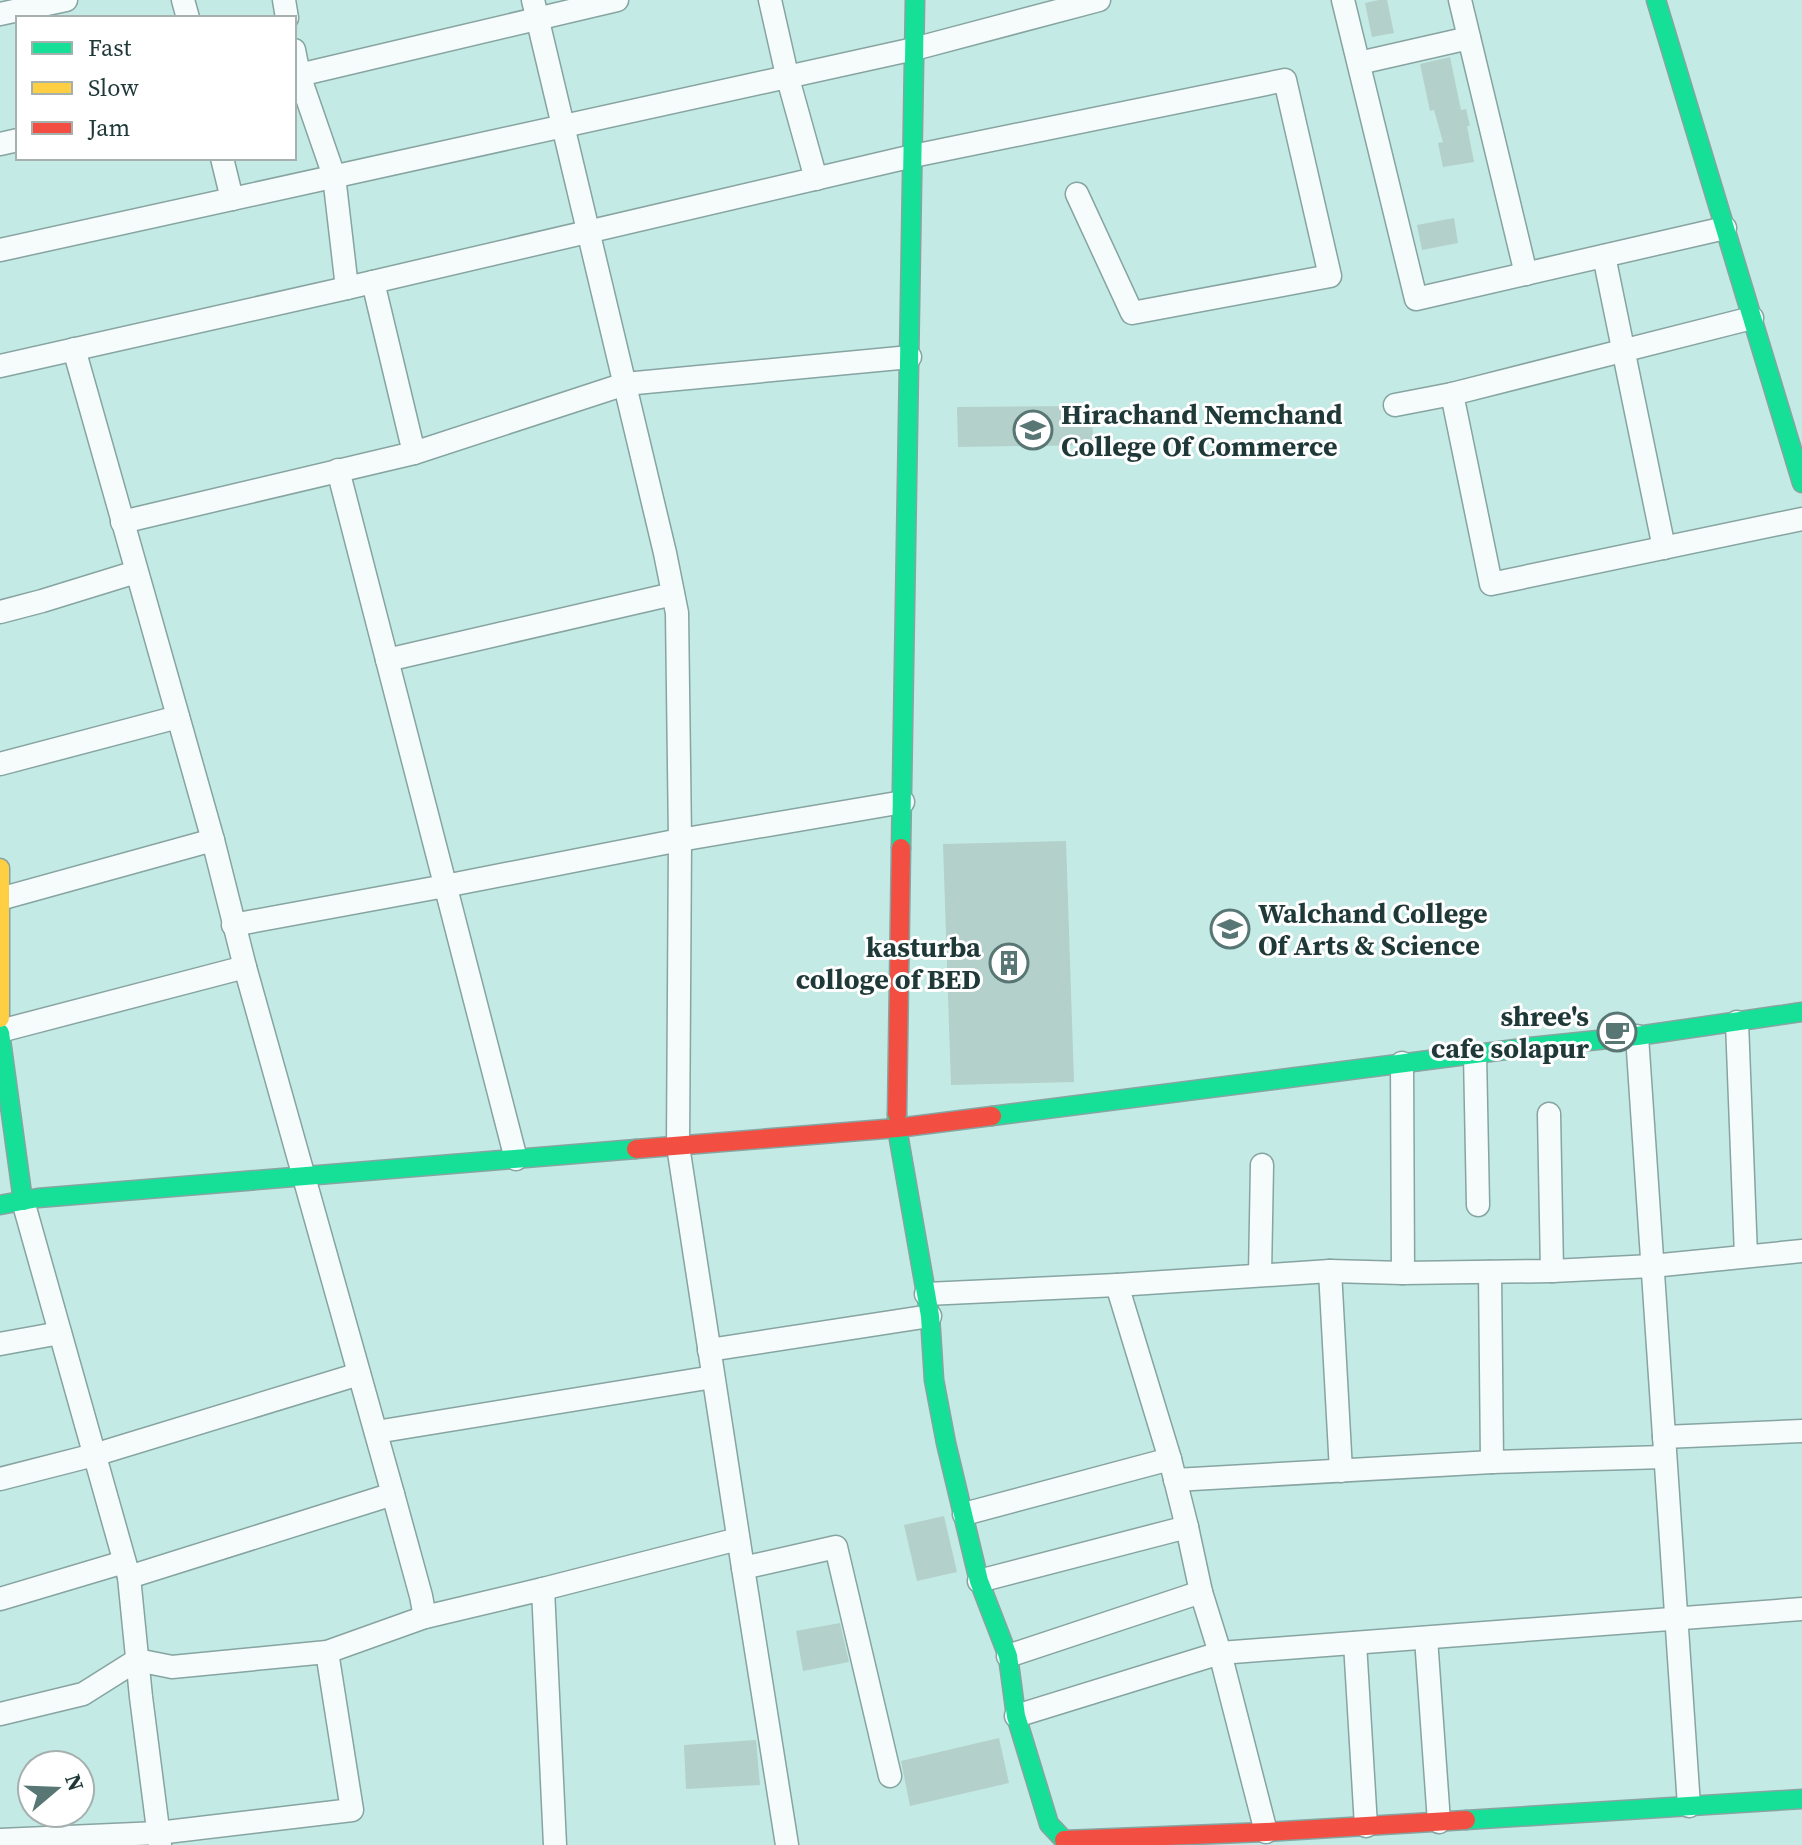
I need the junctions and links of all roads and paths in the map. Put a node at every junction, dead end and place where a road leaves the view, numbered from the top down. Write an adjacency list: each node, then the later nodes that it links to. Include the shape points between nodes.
1 (66, 0): 10 (street)
2 (617, 0): 9 (street)
3 (770, 0): 15 (street)
4 (915, 0): 12 (street)
5 (1099, 0): 12 (street)
6 (1343, 0): 13 (street)
7 (1460, 0): 11 (street)
8 (1656, 0): 23 (street)
9 (536, 9): 14 (street); 16 (street)
10 (0, 14)
11 (1469, 38): 13 (street); 27 (street)
12 (914, 49): 15 (street); 17 (street)
13 (1359, 63): 27 (street, via 1416,299)
14 (296, 75): 19 (street)
15 (788, 77): 16 (street); 20 (street)
16 (563, 126): 19 (street); 24 (street)
17 (913, 156): 20 (street); 21 (street, via 1285,80 1330,276 1132,313); 33 (street)
18 (222, 160): 22 (street)
19 (334, 176): 22 (street); 29 (street)
20 (816, 179): 24 (street)
21 (1077, 194)
22 (232, 199): 25 (street)
23 (1725, 228): 26 (street); 30 (street)
24 (589, 232): 28 (street); 35 (street)
25 (0, 250)
26 (1604, 256): 27 (street); 32 (street)
27 (1526, 274)
28 (373, 282): 29 (street); 38 (street)
29 (347, 288): 31 (street)
30 (1752, 318): 32 (street); 40 (street)
31 (74, 349): 34 (street); 42 (street)
32 (1624, 351): 36 (street); 43 (street)
33 (910, 357): 35 (street); 50 (street)
34 (0, 366)
35 (625, 384): 38 (street); 45 (street)
36 (1452, 394): 37 (street); 43 (street, via 1491,584)
37 (1395, 405)
38 (414, 453): 39 (street)
39 (338, 470): 42 (street); 47 (street)
40 (1802, 483)
41 (1802, 519): 43 (street)
42 (122, 522): 44 (street)
43 (1664, 548)
44 (136, 572): 46 (street); 48 (street)
45 (673, 594): 47 (street); 52 (street)
46 (0, 612)
47 (387, 660): 54 (street)
48 (178, 717): 49 (street); 51 (street)
49 (0, 764)
50 (903, 802): 52 (street); 66 (street)
51 (213, 840): 55 (street); 56 (street)
52 (680, 840): 54 (street); 67 (street)
53 (0, 868): 55 (street)
54 (445, 886): 56 (street); 68 (street)
55 (1, 899): 59 (street)
56 (233, 925): 57 (street)
57 (245, 967): 61 (street); 70 (street)
58 (1802, 1012): 60 (street)
59 (0, 1018)
60 (1737, 1022): 62 (street); 75 (street)
61 (0, 1032): 71 (street)
62 (1637, 1036): 63 (street); 76 (street)
63 (1475, 1054): 64 (street); 73 (street)
64 (1402, 1063): 66 (street); 80 (street)
65 (1549, 1114): 78 (street)
66 (897, 1128): 67 (street); 83 (street)
67 (678, 1146): 68 (street); 86 (street)
68 (516, 1159): 70 (street)
69 (1262, 1165): 81 (street)
70 (302, 1176): 71 (street); 87 (street)
71 (23, 1201): 72 (street); 84 (street)
72 (0, 1205)
73 (1478, 1205)
74 (1802, 1251): 75 (street)
75 (1746, 1256): 76 (street)
76 (1652, 1266): 78 (street); 91 (street)
77 (1330, 1271): 80 (street); 81 (street); 95 (street)
78 (1552, 1271): 79 (street)
79 (1490, 1272): 80 (street); 93 (street)
80 (1403, 1273)
81 (1260, 1275): 82 (street)
82 (1117, 1285): 83 (street); 94 (street)
83 (928, 1305): 86 (street); 98 (street, via 934,1380)
84 (60, 1333): 85 (street); 92 (street)
85 (0, 1344)
86 (709, 1350): 88 (street)
87 (359, 1374): 90 (street); 92 (street)
88 (713, 1377): 90 (street); 100 (street)
89 (1802, 1431): 91 (street)
90 (376, 1432): 97 (street)
91 (1664, 1447): 93 (street); 109 (street)
92 (94, 1455): 96 (street); 102 (street)
93 (1492, 1462): 95 (street)
94 (1172, 1470): 95 (street); 98 (street); 99 (street)
95 (1341, 1471)
96 (0, 1479)
97 (393, 1494): 102 (street); 108 (street)
98 (964, 1514): 103 (street)
99 (1187, 1527): 103 (street); 105 (street)
100 (738, 1539): 101 (street); 104 (street)
101 (743, 1568): 118 (street, via 836,1547); 128 (street)
102 (126, 1570): 106 (street); 115 (street)
103 (979, 1581): 114 (street)
104 (543, 1589): 108 (street); 127 (street)
105 (1201, 1592): 113 (street); 114 (street)
106 (0, 1599)
107 (1802, 1609): 109 (street)
108 (425, 1617): 112 (street)
109 (1676, 1619): 110 (street); 120 (street)
110 (1426, 1638): 111 (street); 121 (street)
111 (1355, 1643): 113 (street); 122 (street)
112 (327, 1652): 115 (street, via 172,1667); 124 (street, via 352,1810)
113 (1220, 1653): 117 (street); 123 (street)
114 (1008, 1656): 117 (street)
115 (137, 1660): 116 (street, via 83,1694); 124 (street)
116 (0, 1714)
117 (1016, 1716): 126 (street, via 1049,1824)
118 (890, 1776)
119 (1802, 1799): 120 (street)
120 (1689, 1806): 121 (street)
121 (1439, 1822): 122 (street)
122 (1366, 1826): 123 (street)
123 (1266, 1832): 126 (street)
124 (159, 1839): 125 (street)
125 (0, 1840)
126 (1065, 1843)
127 (555, 1845)
128 (787, 1845)

